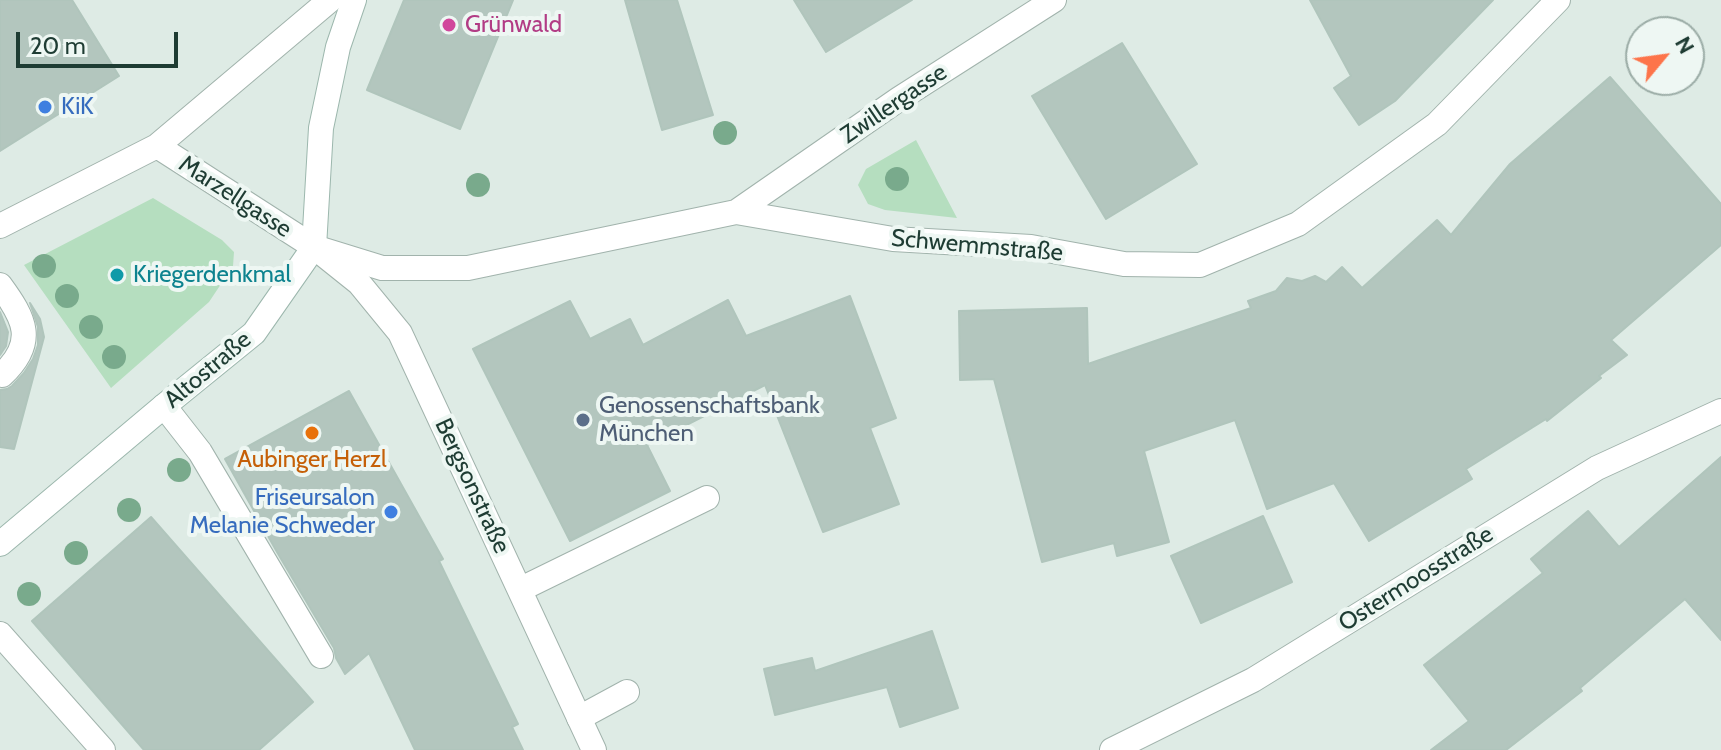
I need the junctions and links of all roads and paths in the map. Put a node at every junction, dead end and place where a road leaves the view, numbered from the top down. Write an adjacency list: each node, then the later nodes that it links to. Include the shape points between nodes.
1 (330, 0): 5 (street, Marzellgasse)
2 (354, 0): 8 (street, via 321,128)
3 (1054, 0): 6 (street, Zwillergasse)
4 (1558, 0): 6 (street, Schwemmstraße, via 1437,124 1298,224 1200,265 1124,264 1031,247 893,239)
5 (157, 146): 7 (street, Marzellgasse); 8 (street, Marzellgasse)
6 (736, 212): 8 (street, Schwemmstraße, via 468,268 382,268)
7 (0, 226)
8 (314, 247): 11 (street, Altostraße, via 254,333); 15 (street, Bergsonstraße, via 359,283 400,333)
9 (0, 285): 10 (street, via 21,317 25,335 22,351)
10 (2, 375)
11 (164, 406): 14 (street, Altostraße); 17 (street, via 200,452)
12 (1721, 411): 22 (street, Ostermoosstraße, via 1597,468 1253,680)
13 (707, 498): 15 (street)
14 (0, 544)
15 (521, 589): 19 (street, Bergsonstraße)
16 (0, 634): 20 (street)
17 (321, 656)
18 (627, 692): 19 (street)
19 (579, 718): 21 (street, Bergsonstraße)
20 (103, 750)
21 (594, 750)
22 (1112, 750)

